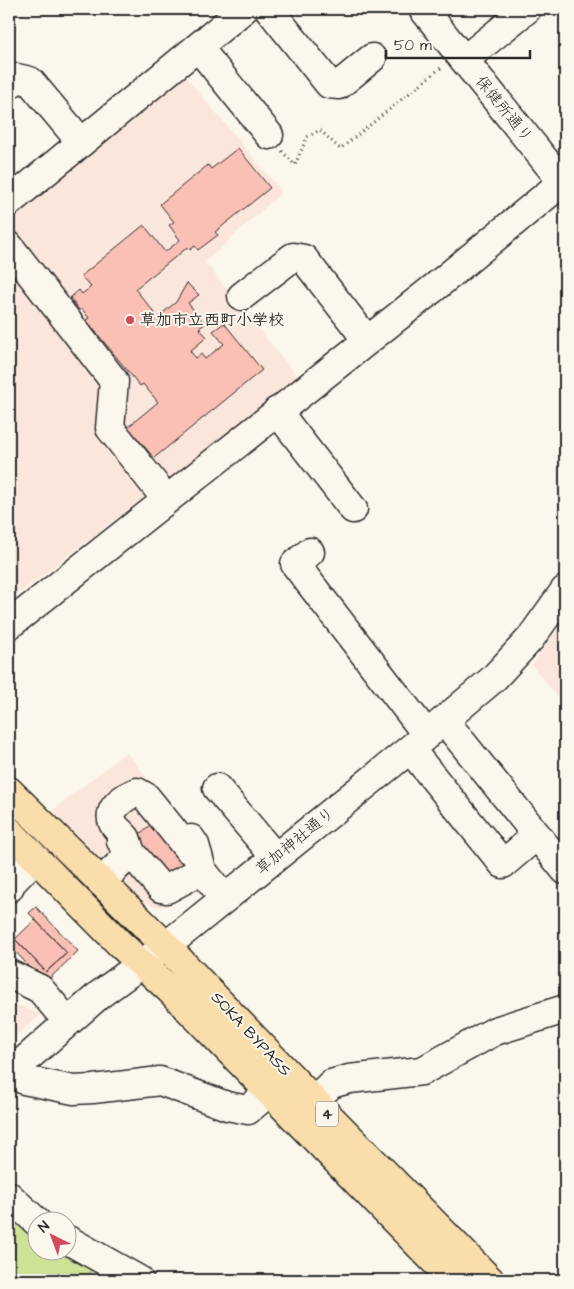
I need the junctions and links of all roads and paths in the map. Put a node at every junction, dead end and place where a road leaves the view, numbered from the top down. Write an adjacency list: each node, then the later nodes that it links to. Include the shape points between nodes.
1 (244, 9): 5 (street)
2 (269, 9): 7 (street, via 329,84 339,85)
3 (423, 9): 6 (street, 保健所通り)
4 (527, 9): 6 (street)
5 (198, 47): 9 (street); 10 (street)
6 (462, 56): 9 (path, via 340,149 320,130 307,137 295,165); 11 (street, 保健所通り)
7 (372, 58)
8 (9, 84): 10 (street, via 17,78 30,81)
9 (269, 135)
10 (81, 142): 12 (street)
11 (564, 183): 15 (street)
12 (9, 202)
13 (9, 246): 17 (street, via 114,381 110,428)
14 (242, 296): 15 (street, via 294,257 304,259)
15 (368, 340): 16 (street)
16 (277, 411): 17 (street); 18 (street)
17 (166, 499): 21 (street)
18 (353, 509)
19 (310, 552): 22 (street, via 295,564)
20 (565, 590): 22 (street, 草加神社通り, via 549,631 530,639 493,679)
21 (9, 625)
22 (427, 735): 27 (street); 27 (street, via 503,864); 29 (street, 草加神社通り)
23 (138, 783): 31 (street, via 150,789 177,822 195,845)
24 (217, 788): 29 (street)
25 (9, 791): 33 (highway, SOKA BYPASS / 4)
26 (9, 832): 30 (highway, SOKA BYPASS / 4)
27 (537, 835): 32 (street)
28 (126, 847): 31 (street, via 161,888 168,889); 31 (street, via 127,839 112,822 112,813 126,796 137,792 146,797); 33 (street)
29 (275, 857): 35 (street, 草加神社通り)
30 (35, 858): 34 (street); 37 (highway, SOKA BYPASS / 4)
31 (200, 862): 35 (street)
32 (565, 870)
33 (101, 882): 36 (highway, SOKA BYPASS / 4)
34 (9, 888)
35 (224, 898): 36 (street, 草加神社通り)
36 (166, 946): 37 (street, 草加神社通り); 43 (highway, SOKA BYPASS / 4)
37 (141, 963): 40 (street, 草加神社通り); 42 (highway, SOKA BYPASS / 4)
38 (9, 974): 40 (street, via 40,989)
39 (565, 1009): 43 (street, via 495,1031 422,1071 331,1084)
40 (68, 1022): 41 (street, 草加神社通り)
41 (11, 1072): 42 (street, via 24,1080 74,1090 160,1081 248,1110)
42 (269, 1092): 48 (highway, SOKA BYPASS / 4)
43 (314, 1101): 49 (highway, SOKA BYPASS / 4)
44 (9, 1196): 45 (street)
45 (28, 1214)
46 (78, 1246): 47 (street)
47 (139, 1280)
48 (453, 1280)
49 (490, 1280)

